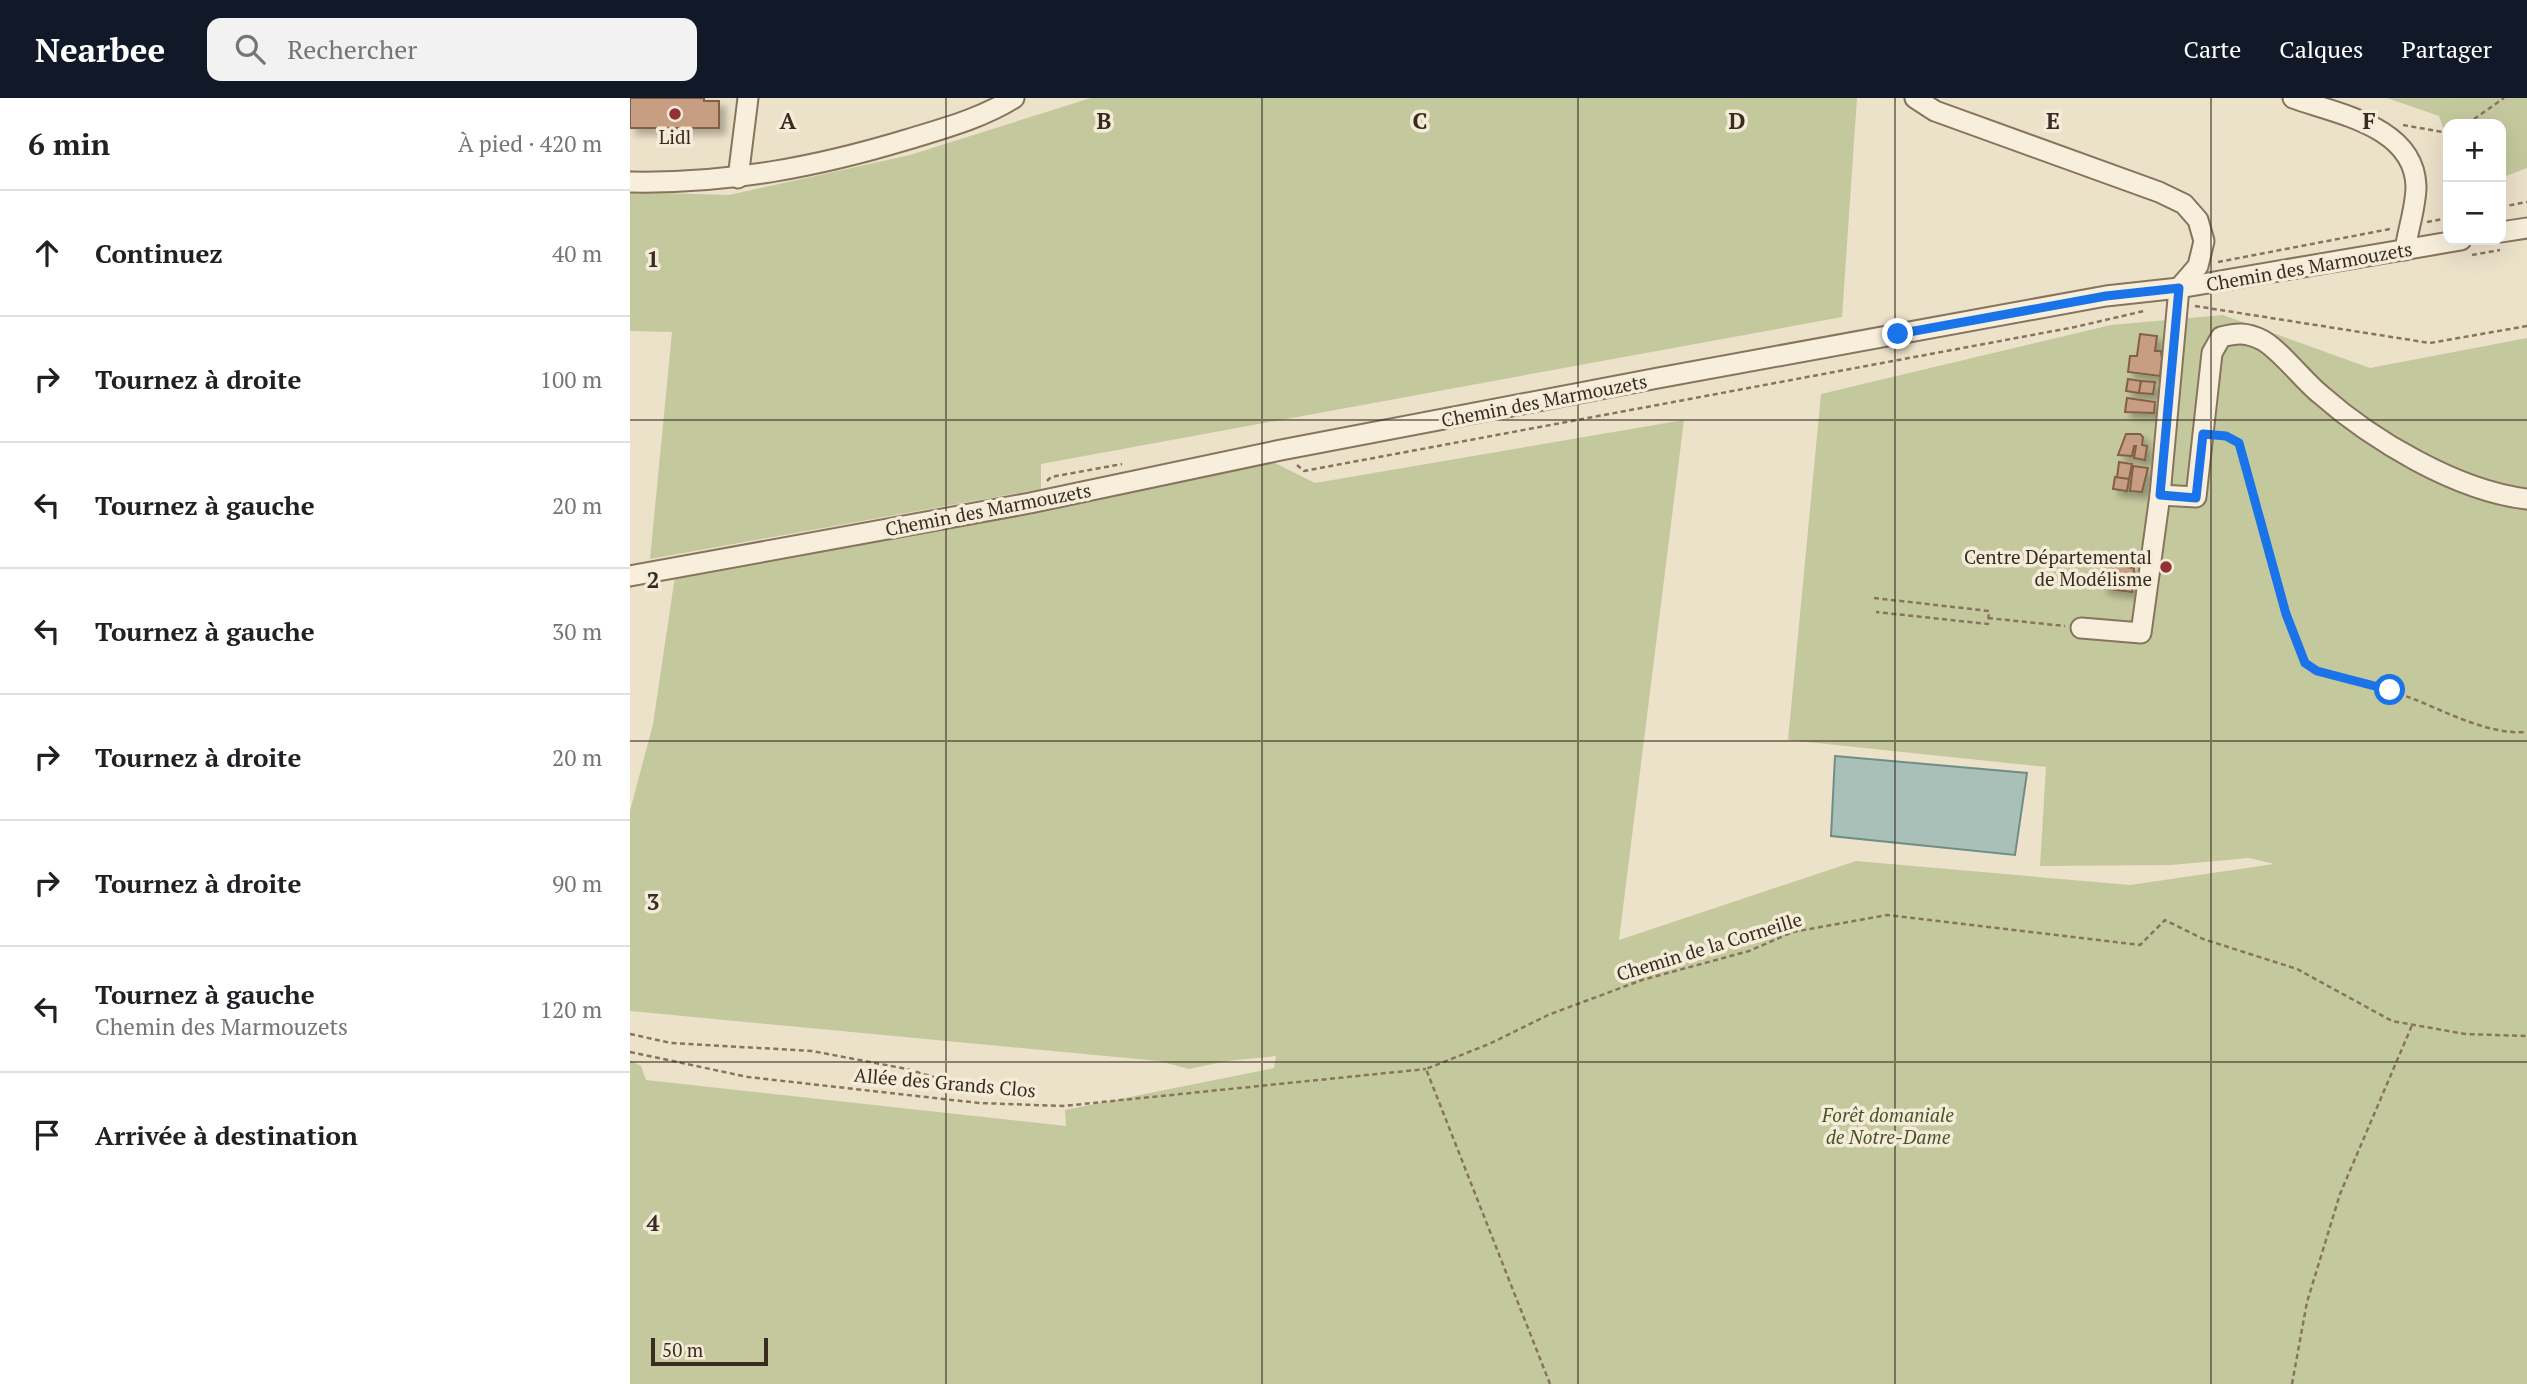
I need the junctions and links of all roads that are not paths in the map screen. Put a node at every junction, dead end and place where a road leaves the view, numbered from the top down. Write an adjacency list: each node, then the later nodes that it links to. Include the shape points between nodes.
1 (748, 98): 5 (street)
2 (1014, 98): 5 (street, via 974,118 859,155)
3 (1915, 98): 11 (street, via 1935,111 2185,204 2198,220 2204,241 2198,266)
4 (2292, 98): 10 (street, via 2377,129 2396,141 2410,159 2416,185)
5 (738, 178): 6 (street)
6 (630, 182)
7 (2527, 228): 8 (street)
8 (2506, 238)
9 (2462, 248): 10 (street, Chemin des Marmouzets)
10 (2405, 250): 11 (street, Chemin des Marmouzets)
11 (2172, 294): 12 (street); 14 (street, Chemin des Marmouzets, via 2106,296)
12 (2160, 495): 13 (street, via 2196,498 2212,353 2221,337 2243,332 2264,341 2321,396 2378,438 2480,488); 15 (street, via 2141,633)
13 (2527, 499)
14 (630, 576)
15 (2081, 628)

